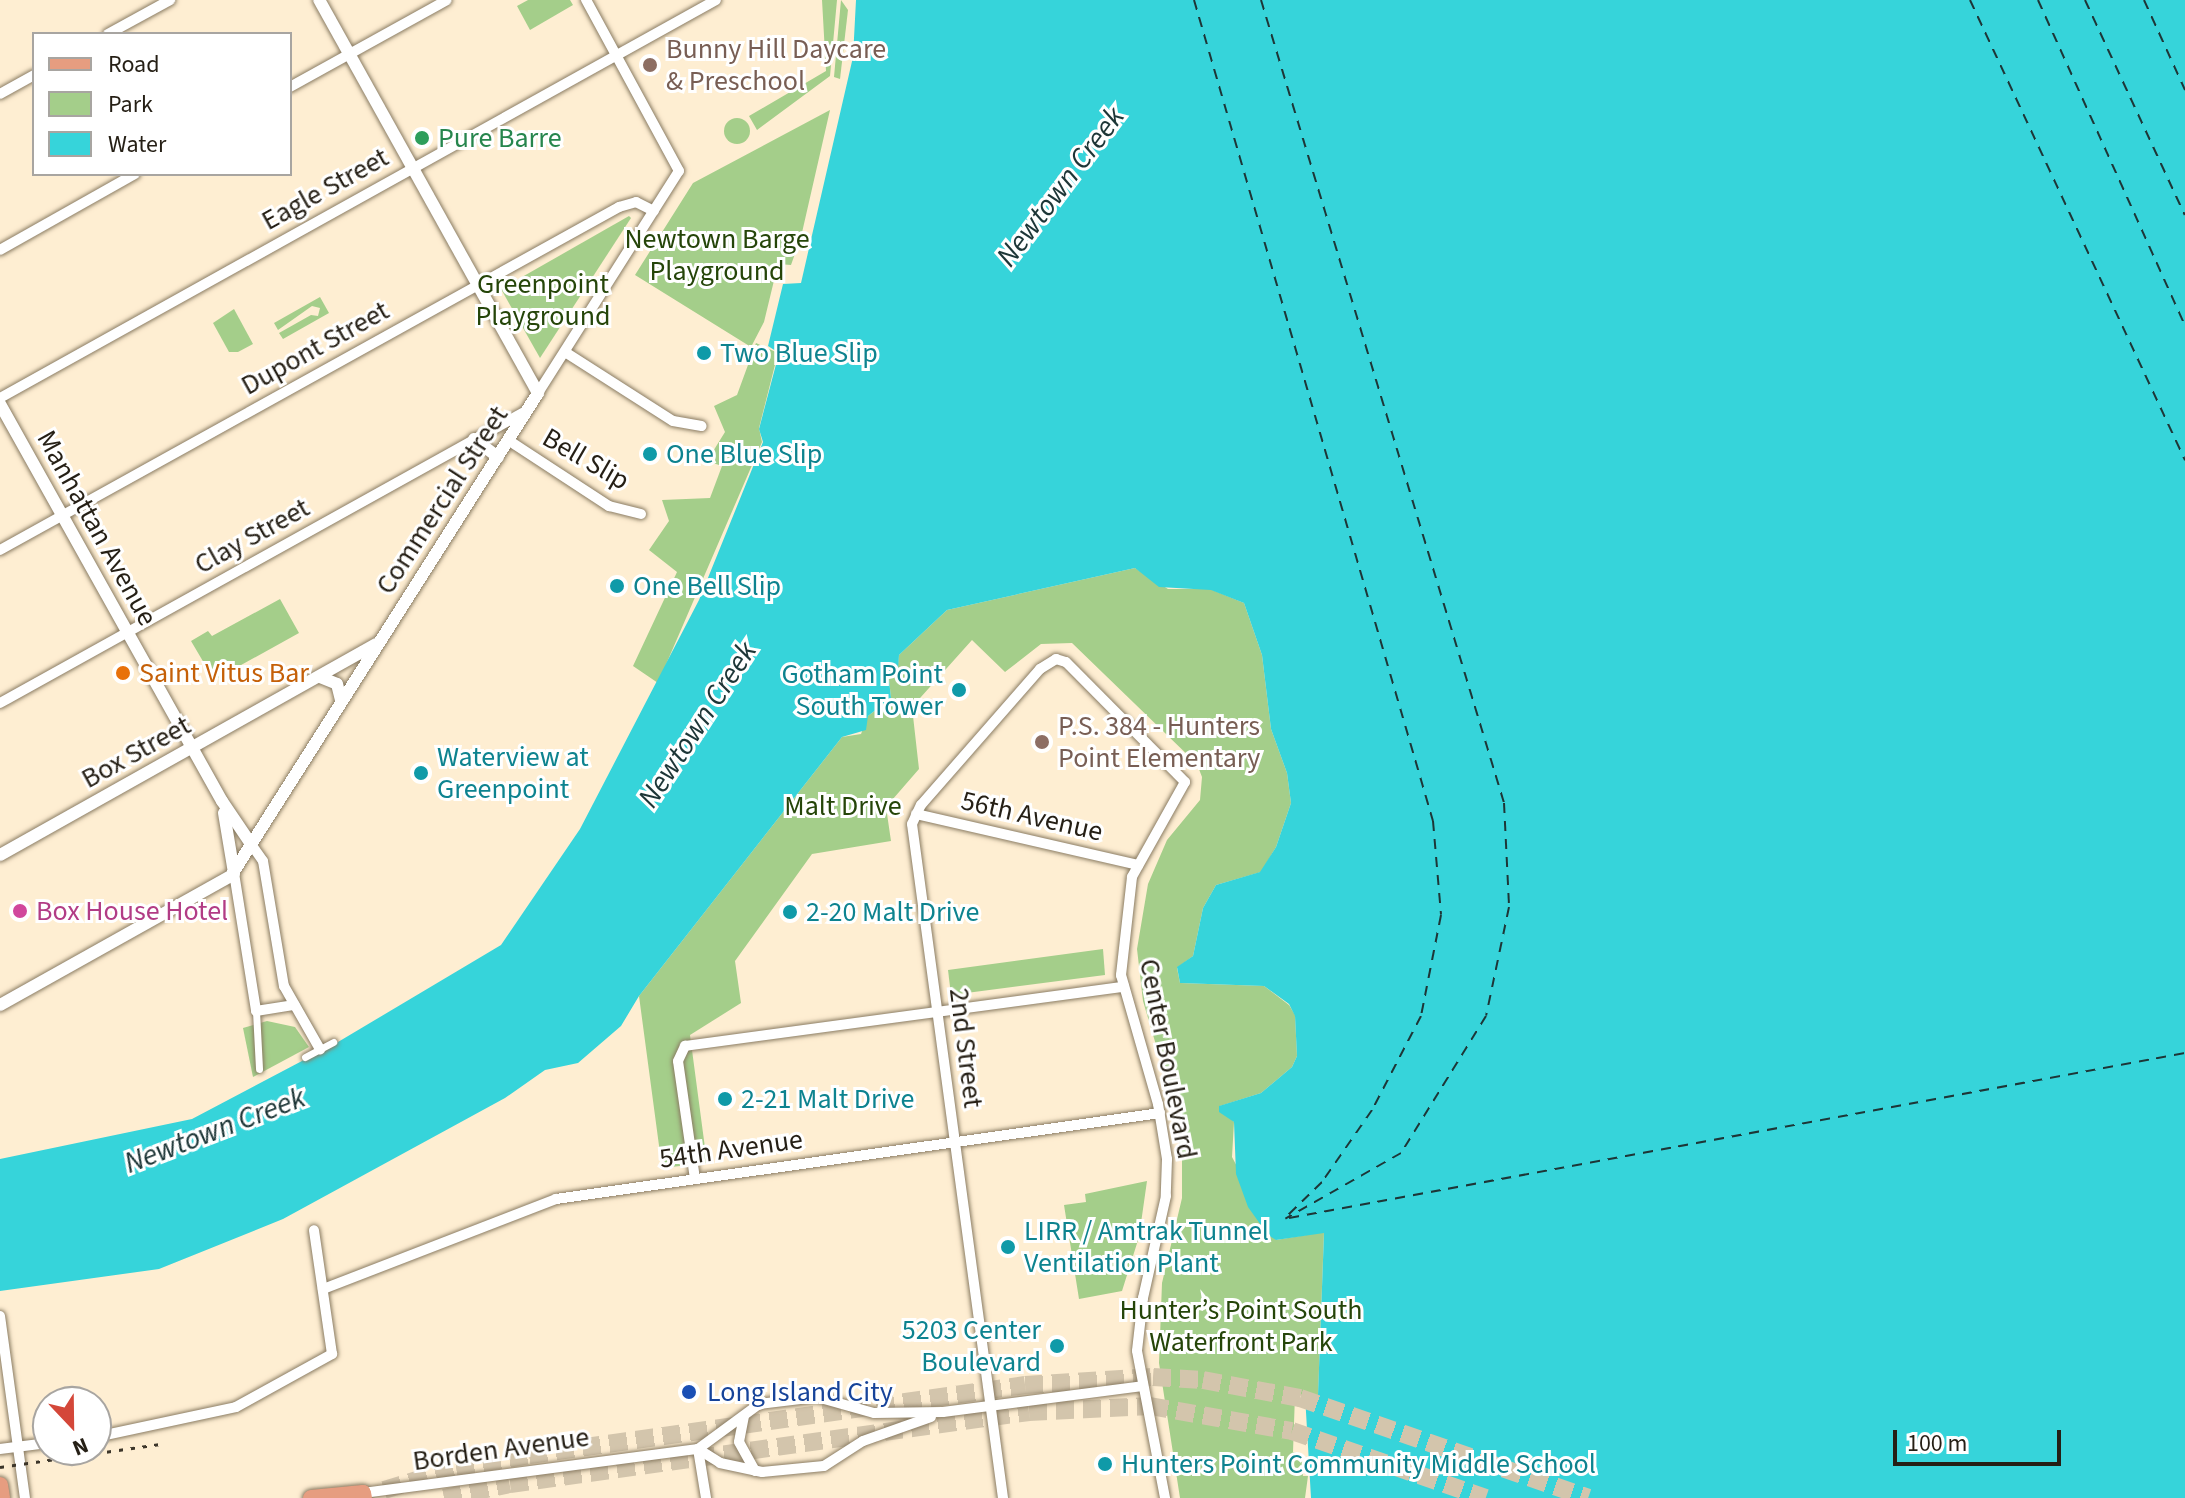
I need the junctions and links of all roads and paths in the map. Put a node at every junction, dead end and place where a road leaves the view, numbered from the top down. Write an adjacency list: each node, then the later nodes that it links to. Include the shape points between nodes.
1 (170, 0): 6 (street)
2 (319, 0): 7 (street)
3 (447, 0): 7 (street)
4 (586, 0): 8 (street)
5 (716, 0): 8 (street, Eagle Street)
6 (112, 32)
7 (349, 54): 10 (street); 12 (street)
8 (616, 55): 12 (street, Eagle Street); 14 (street, Commercial Street, via 679,171)
9 (32, 76): 11 (street)
10 (292, 86)
11 (0, 94)
12 (413, 168): 16 (street); 19 (street, Eagle Street)
13 (131, 176): 15 (street)
14 (654, 211): 16 (street, Dupont Street, via 638,202 624,204); 17 (street, Commercial Street)
15 (0, 250)
16 (478, 285): 18 (street); 26 (street, Dupont Street)
17 (565, 352): 18 (street, Commercial Street); 21 (street, via 673,421)
18 (538, 393): 20 (street, Commercial Street)
19 (0, 401): 26 (street, Manhattan Avenue)
20 (527, 410): 22 (street, Clay Street); 23 (street, Commercial Street)
21 (702, 426)
22 (474, 439): 24 (street); 28 (street, Clay Street)
23 (508, 440): 24 (street, Commercial Street); 25 (street, Bell Slip, via 609,506)
24 (498, 457): 29 (street, Commercial Street)
25 (641, 514)
26 (62, 516): 27 (street, Dupont Street); 28 (street, Manhattan Avenue)
27 (0, 550)
28 (127, 632): 32 (street, Clay Street); 33 (street, Manhattan Avenue)
29 (379, 642): 30 (street, Box Street); 31 (street, Commercial Street)
30 (320, 677): 31 (street, via 337,684); 33 (street, Box Street)
31 (341, 700): 36 (street, Commercial Street)
32 (0, 703)
33 (192, 748): 34 (street, Manhattan Avenue); 37 (street, Box Street)
34 (222, 801): 36 (street, Manhattan Avenue); 39 (street, Manhattan Avenue)
35 (916, 814): 38 (street, 56th Avenue); 38 (street, Center Boulevard, via 1040,669 1056,659 1066,662 1185,782); 44 (street, 2nd Street, via 912,826)
36 (248, 849): 39 (street, Commercial Street); 42 (street, Manhattan Avenue, via 263,861 283,981)
37 (0, 855)
38 (1138, 865): 40 (street, Center Boulevard, via 1122,937)
39 (234, 873): 41 (street); 43 (street, Manhattan Avenue)
40 (1124, 987): 44 (street); 49 (street, Center Boulevard)
41 (0, 1005)
42 (295, 1005): 43 (street); 46 (street, Manhattan Avenue)
43 (256, 1011): 48 (street, Manhattan Avenue)
44 (937, 1013): 50 (street, 2nd Street); 51 (street, via 685,1046 678,1061)
45 (333, 1042): 46 (street)
46 (320, 1049): 47 (street)
47 (305, 1057)
48 (259, 1069)
49 (1160, 1113): 50 (street, 54th Avenue); 56 (street, Center Boulevard, via 1166,1196 1140,1319)
50 (954, 1143): 51 (street, 54th Avenue); 57 (street, 2nd Street)
51 (695, 1179): 53 (street, 54th Avenue, via 547,1201)
52 (314, 1230): 53 (street)
53 (323, 1289): 60 (street, via 332,1354 236,1407)
54 (0, 1316): 55 (street)
55 (2, 1346): 62 (street)
56 (1142, 1386): 57 (street, Borden Avenue); 74 (street, Center Boulevard)
57 (990, 1407): 58 (street, Borden Avenue); 73 (street, 2nd Street)
58 (943, 1412): 59 (street, Borden Avenue, via 874,1413 817,1397 759,1404); 65 (street, Borden Avenue, via 863,1441 828,1465)
59 (744, 1414): 64 (street, Borden Avenue); 65 (street, via 740,1446)
60 (112, 1434)
61 (32, 1445): 62 (street)
62 (18, 1447): 63 (street); 70 (street)
63 (0, 1449)
64 (698, 1449): 65 (street, Borden Avenue, via 720,1463); 67 (street, Borden Avenue); 72 (street)
65 (755, 1471)
66 (0, 1485): 69 (main road)
67 (364, 1496): 68 (main road, Borden Avenue)
68 (330, 1497): 71 (main road, Borden Avenue)
69 (2, 1498)
70 (25, 1498)
71 (311, 1498)
72 (706, 1498)
73 (1003, 1498)
74 (1165, 1498)

